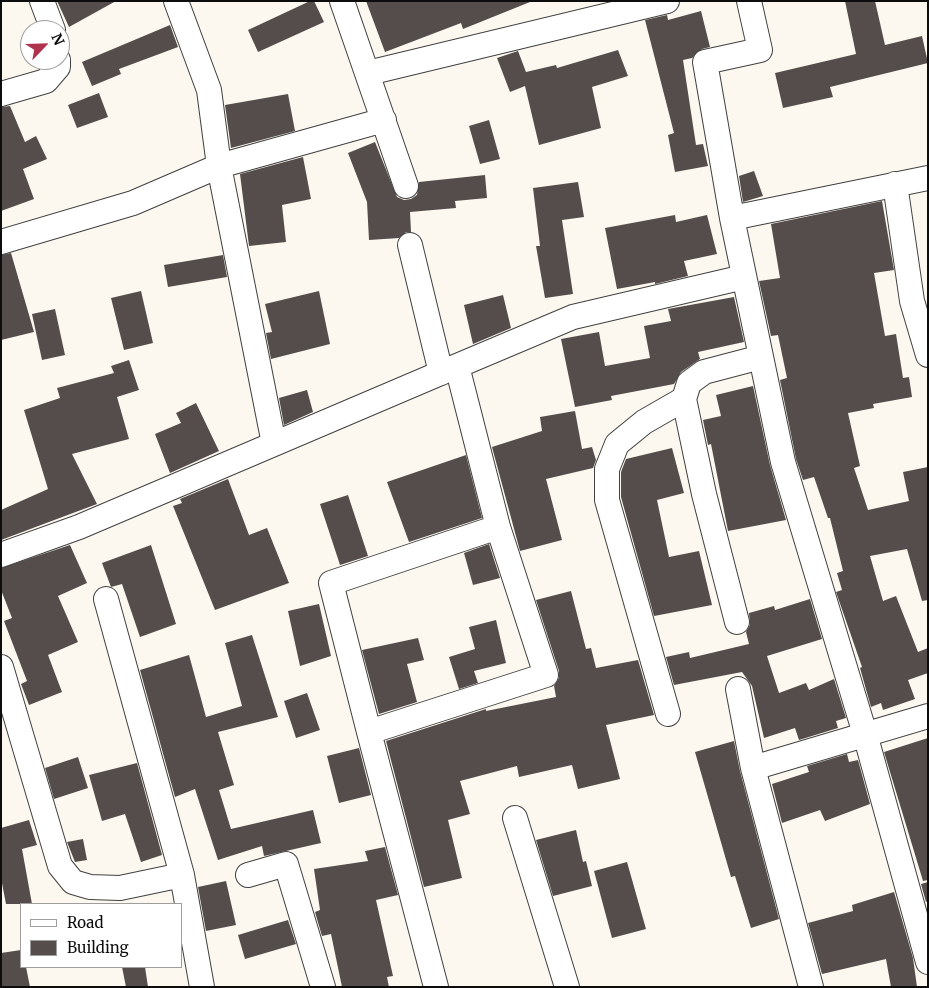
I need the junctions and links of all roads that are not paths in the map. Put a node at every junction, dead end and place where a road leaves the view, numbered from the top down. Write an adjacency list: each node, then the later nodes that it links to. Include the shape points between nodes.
1 (42, 1): 6 (street)
2 (176, 1): 11 (street, via 208,90)
3 (342, 1): 8 (street)
4 (667, 1): 8 (street)
5 (749, 1): 15 (street, via 760,50 705,62)
6 (49, 20)
7 (55, 70): 9 (street, via 46,81)
8 (368, 73): 10 (street)
9 (1, 94)
10 (384, 120): 11 (street); 14 (street)
11 (219, 166): 16 (street, via 133,203); 23 (street)
12 (928, 178): 13 (street)
13 (895, 184): 15 (street); 19 (street, via 912,301)
14 (406, 186)
15 (732, 218): 18 (street)
16 (1, 242)
17 (410, 246): 21 (street)
18 (744, 277): 20 (street); 21 (street, via 572,317)
19 (928, 355)
20 (761, 357): 22 (street, via 704,372 689,383); 33 (street, via 783,462)
21 (449, 370): 23 (street); 24 (street)
22 (684, 399): 27 (street, via 704,494); 30 (street, via 644,422 617,444 606,469 607,500)
23 (274, 444): 25 (street, via 79,527)
24 (498, 527): 32 (street, via 331,583); 32 (street, via 546,675)
25 (1, 555)
26 (106, 600): 37 (street)
27 (737, 622)
28 (1, 668): 37 (street, via 60,866 73,882 90,887 120,888)
29 (738, 688): 34 (street)
30 (668, 714)
31 (928, 716): 33 (street)
32 (369, 732): 41 (street)
33 (866, 734): 34 (street); 38 (street)
34 (753, 768): 43 (street)
35 (515, 818): 42 (street)
36 (248, 875): 40 (street, via 286,864)
37 (182, 876): 39 (street)
38 (928, 962)
39 (202, 987)
40 (323, 987)
41 (436, 987)
42 (567, 987)
43 (811, 987)

